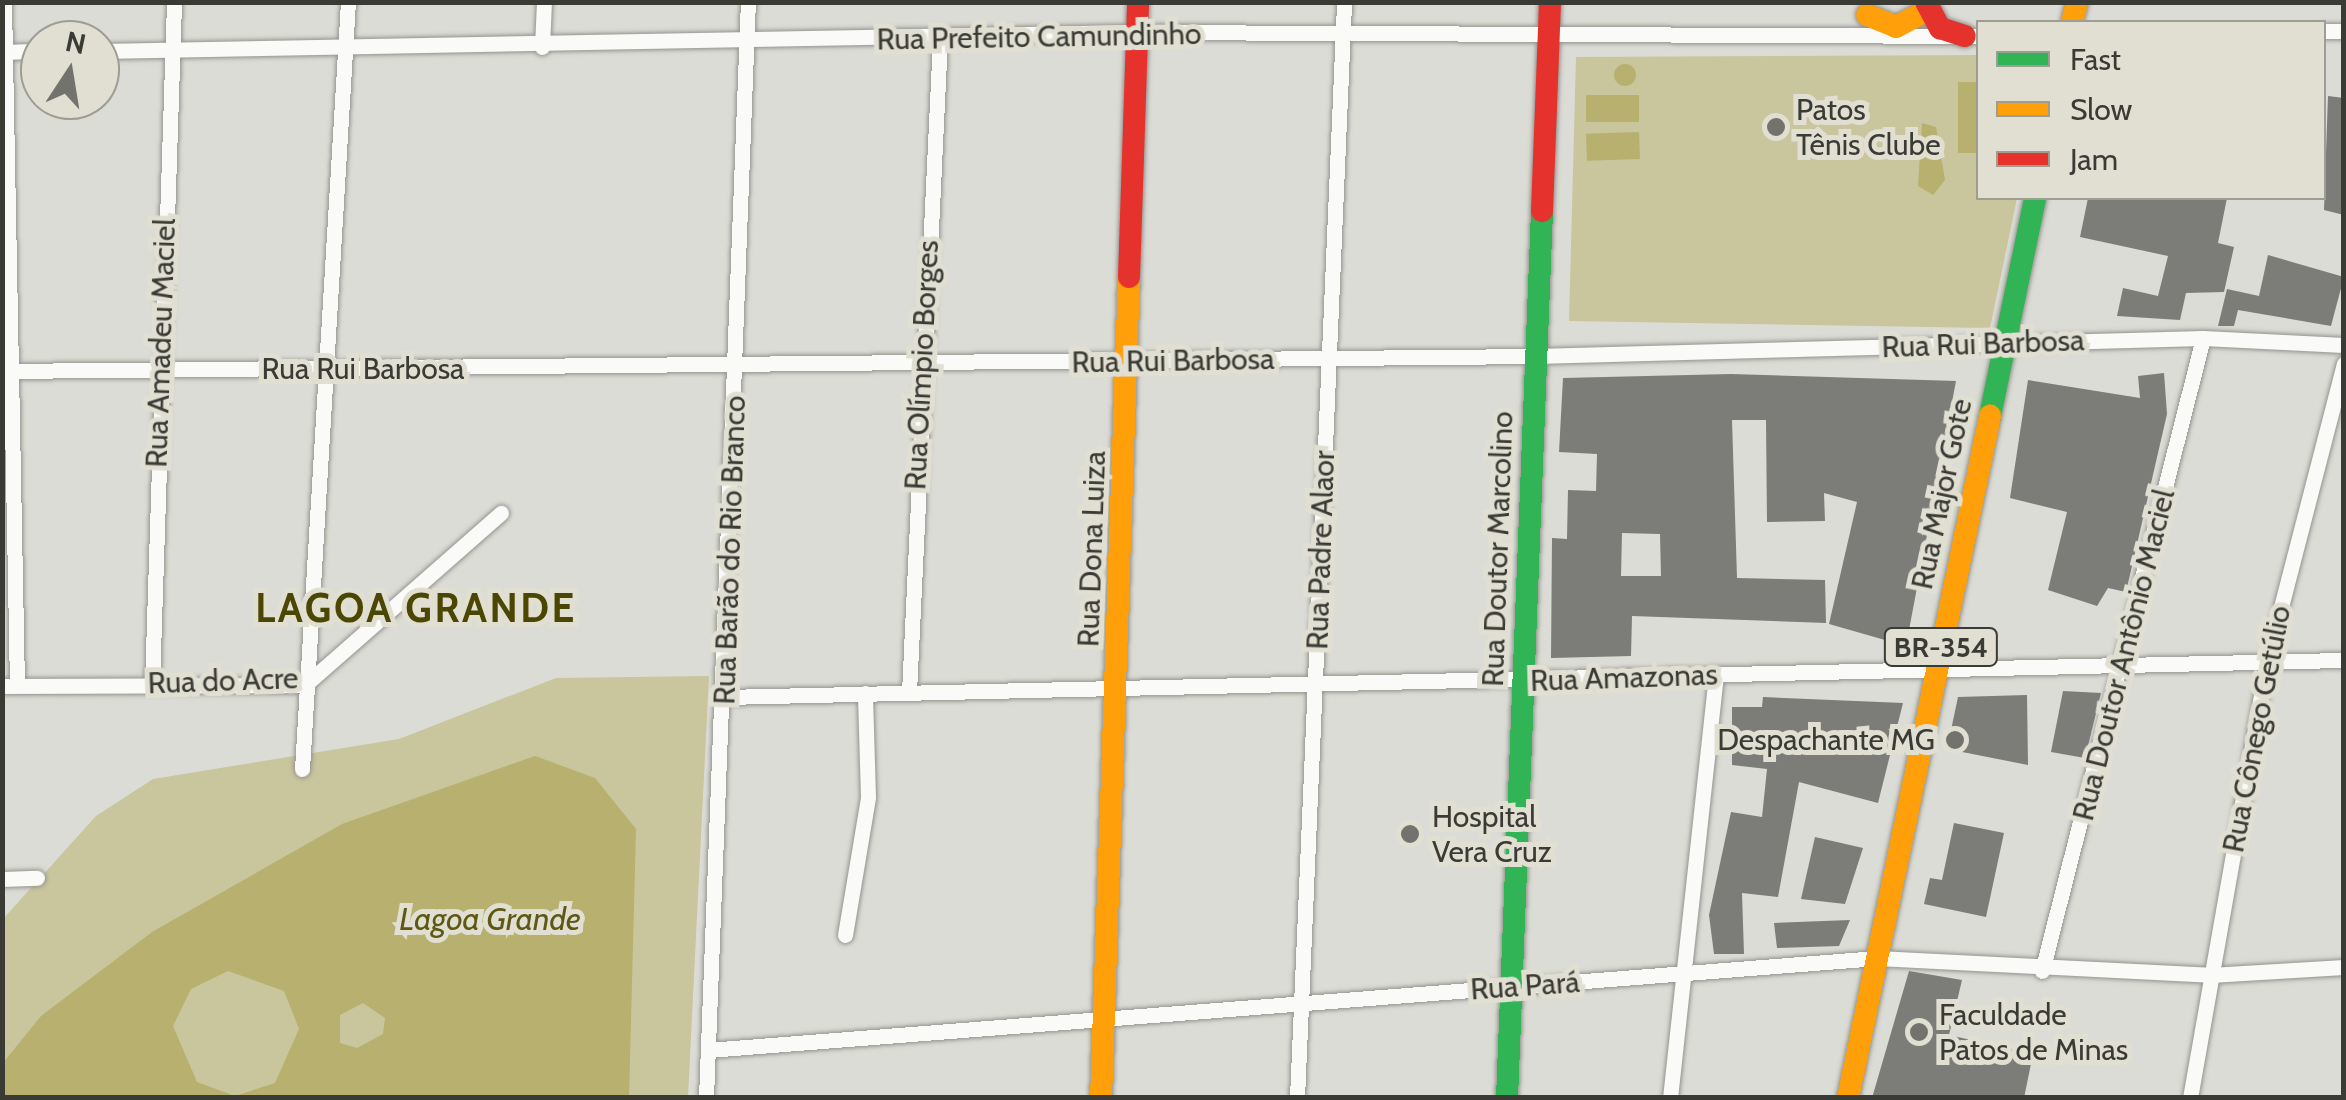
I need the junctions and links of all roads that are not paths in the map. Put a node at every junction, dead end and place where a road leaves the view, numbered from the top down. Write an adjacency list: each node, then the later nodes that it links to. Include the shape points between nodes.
1 (4, 2): 21 (street)
2 (174, 2): 20 (street, Rua Amadeu Maciel)
3 (348, 2): 17 (street)
4 (544, 2): 18 (street)
5 (748, 2): 16 (street, Rua Barão do Rio Branco)
6 (1138, 2): 11 (main road, Rua Dona Luiza)
7 (1344, 2): 14 (street, Rua Padre Alaor)
8 (1550, 2): 12 (main road, Rua Doutor Marcolino)
9 (1926, 7): 10 (main road, via 1896,27); 13 (main road)
10 (1866, 18): 12 (street, Rua Prefeito Camundinho); 13 (street, Rua Prefeito Camundinho)
11 (1137, 32): 14 (street, Rua Prefeito Camundinho); 15 (street, Rua Prefeito Camundinho); 28 (main road, Rua Dona Luiza)
12 (1550, 35): 14 (street, Rua Prefeito Camundinho); 26 (main road, Rua Doutor Marcolino)
13 (1972, 36)
14 (1343, 38): 27 (street, Rua Padre Alaor)
15 (940, 39): 16 (street, Rua Prefeito Camundinho); 29 (street, Rua Olímpio Borges)
16 (747, 42): 18 (street, Rua Prefeito Camundinho); 31 (street, Rua Barão do Rio Branco)
17 (345, 46): 18 (street, Rua Prefeito Camundinho); 20 (street, Rua Prefeito Camundinho); 32 (street)
18 (542, 47)
19 (120, 50): 20 (street, Rua Prefeito Camundinho)
20 (174, 50): 33 (street, Rua Amadeu Maciel)
21 (4, 52): 34 (street)
22 (2035, 200): 24 (main road, Rua Major Gote / BR-354)
23 (2203, 338): 24 (street, Rua Rui Barbosa); 25 (street, Rua Rui Barbosa); 38 (street, Rua Doutor Antônio Maciel)
24 (2004, 343): 26 (street, Rua Rui Barbosa); 39 (main road, Rua Major Gote / BR-354)
25 (2344, 345)
26 (1535, 356): 27 (street, Rua Rui Barbosa); 41 (main road, Rua Doutor Marcolino)
27 (1329, 359): 28 (street, Rua Rui Barbosa); 43 (street, Rua Padre Alaor)
28 (1128, 362): 29 (street, Rua Rui Barbosa); 46 (main road, Rua Dona Luiza)
29 (921, 364): 31 (street, Rua Rui Barbosa); 47 (street, Rua Olímpio Borges)
30 (2344, 364): 36 (street, Rua Cônego Getúlio)
31 (738, 366): 32 (street, Rua Rui Barbosa); 49 (street, Rua Barão do Rio Branco)
32 (332, 369): 33 (street, Rua Rui Barbosa); 44 (street)
33 (158, 370): 34 (street, Rua Rui Barbosa); 42 (street, Rua Amadeu Maciel)
34 (7, 371): 45 (street)
35 (501, 513): 44 (street, Rua do Acre)
36 (2267, 660): 37 (street, Rua Amazonas); 38 (street, Rua Amazonas); 58 (street, Rua Cônego Getúlio)
37 (2344, 660)
38 (2123, 665): 39 (street, Rua Amazonas); 56 (street, Rua Doutor Antônio Maciel)
39 (1936, 670): 40 (street, Rua Amazonas); 54 (main road, Rua Major Gote / BR-354)
40 (1716, 676): 41 (street, Rua Amazonas); 57 (street)
41 (1522, 681): 43 (street, Rua Amazonas); 59 (main road, Rua Doutor Marcolino)
42 (152, 684): 44 (street, Rua do Acre); 45 (street, Rua do Acre)
43 (1316, 684): 46 (street, Rua Amazonas); 60 (street, Rua Padre Alaor)
44 (305, 685): 50 (street)
45 (10, 686)
46 (1117, 686): 47 (street, Rua Amazonas); 61 (main road, Rua Dona Luiza)
47 (909, 692): 48 (street, Rua Amazonas)
48 (865, 693): 49 (street, Rua Amazonas); 53 (street, via 868,798)
49 (724, 696): 62 (street, Rua Barão do Rio Branco)
50 (302, 768)
51 (37, 878): 52 (street)
52 (2, 879)
53 (845, 936)
54 (1877, 958): 56 (street, Rua Pará); 57 (street, Rua Pará); 68 (main road, Rua Major Gote / BR-354)
55 (2344, 967): 58 (street, Rua Pará)
56 (2042, 971): 58 (street, Rua Pará)
57 (1682, 974): 59 (street, Rua Pará); 67 (street)
58 (2210, 975): 69 (street, Rua Cônego Getúlio)
59 (1514, 987): 60 (street, Rua Pará); 66 (main road, Rua Doutor Marcolino)
60 (1302, 1003): 61 (street, Rua Pará); 65 (street, Rua Padre Alaor)
61 (1104, 1019): 62 (street, Rua Pará); 64 (main road, Rua Dona Luiza)
62 (708, 1050): 63 (street, Rua Barão do Rio Branco)
63 (706, 1098)
64 (1101, 1098)
65 (1297, 1098)
66 (1507, 1098)
67 (1670, 1098)
68 (1848, 1098)
69 (2190, 1098)

